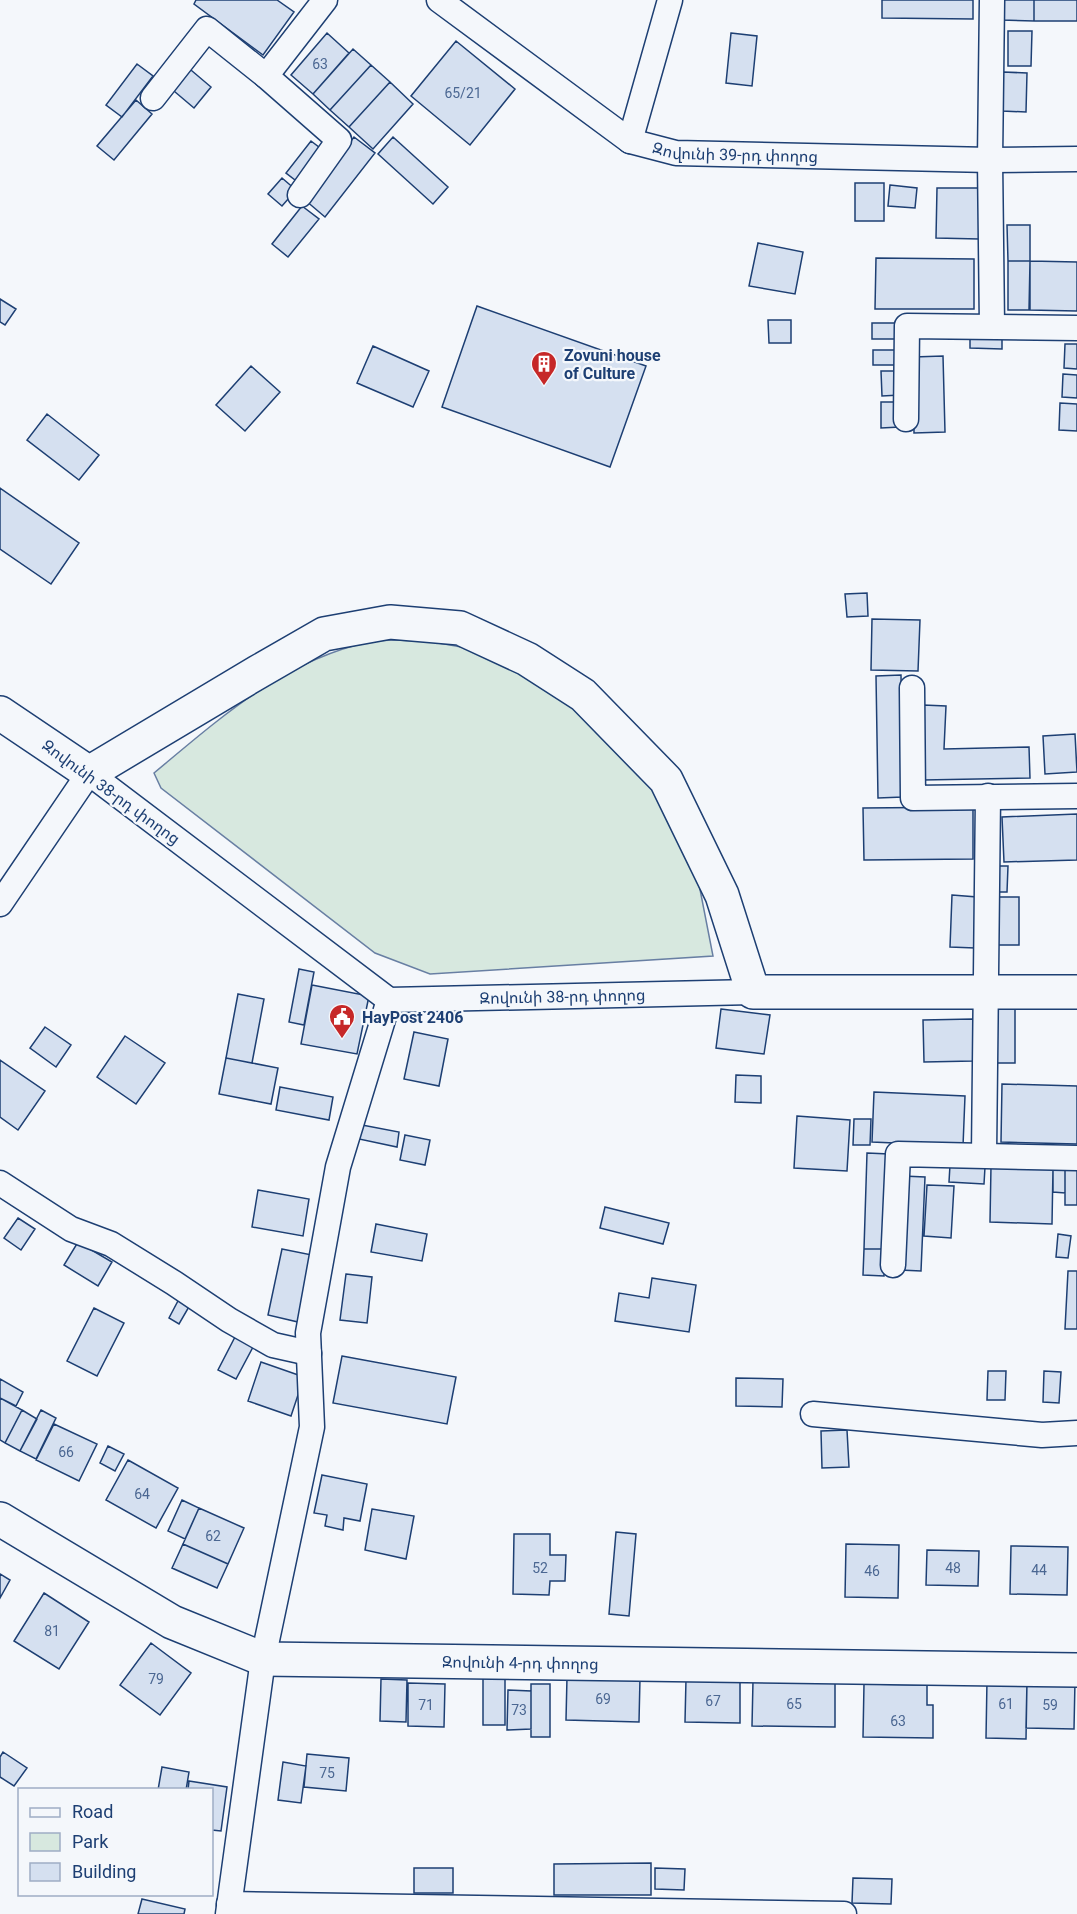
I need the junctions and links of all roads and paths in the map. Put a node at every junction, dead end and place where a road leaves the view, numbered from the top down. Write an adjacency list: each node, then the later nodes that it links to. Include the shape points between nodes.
1 (325, 0): 5 (street)
2 (439, 0): 7 (street, Զովունի 39-րդ փողոց)
3 (670, 0): 7 (street)
4 (992, 0): 9 (street)
5 (266, 76): 6 (street, via 207,29); 10 (street, via 339,140)
6 (153, 98)
7 (630, 141): 9 (street, Զովունի 39-րդ փողոց, via 676,153)
8 (1077, 159): 9 (street, Զովունի 39-րդ փողոց)
9 (990, 160): 11 (street)
10 (300, 195)
11 (992, 326): 12 (street); 13 (street, via 907,326)
12 (1077, 328)
13 (906, 419)
14 (912, 688): 17 (street, via 913,798)
15 (0, 712): 16 (street, Զովունի 38-րդ փողոց)
16 (89, 774): 19 (street); 22 (street, via 324,634 390,622 460,628 527,659 583,695 666,780 722,896); 23 (street, Զովունի 38-րդ փողոց)
17 (988, 796): 18 (street); 20 (street)
18 (1077, 796)
19 (0, 904)
20 (987, 992): 21 (street, Զովունի 38-րդ փողոց); 22 (street, Զովունի 38-րդ փողոց); 24 (street)
21 (1077, 992)
22 (753, 993): 23 (street, Զովունի 38-րդ փողոց)
23 (389, 1000): 28 (street, via 338,1167 308,1333)
24 (984, 1155): 25 (street); 27 (street, via 898,1154)
25 (1077, 1158)
26 (0, 1183): 28 (street, via 71,1229 111,1244 273,1345)
27 (893, 1265)
28 (309, 1353): 32 (street, via 312,1427)
29 (813, 1414): 30 (street, via 1042,1434)
30 (1077, 1433)
31 (0, 1519): 32 (street, Զովունի 4-րդ փողոց, via 172,1622)
32 (263, 1659): 33 (street, Զովունի 4-րդ փողոց); 34 (street)
33 (1077, 1670)
34 (228, 1909): 35 (street)
35 (844, 1914)

